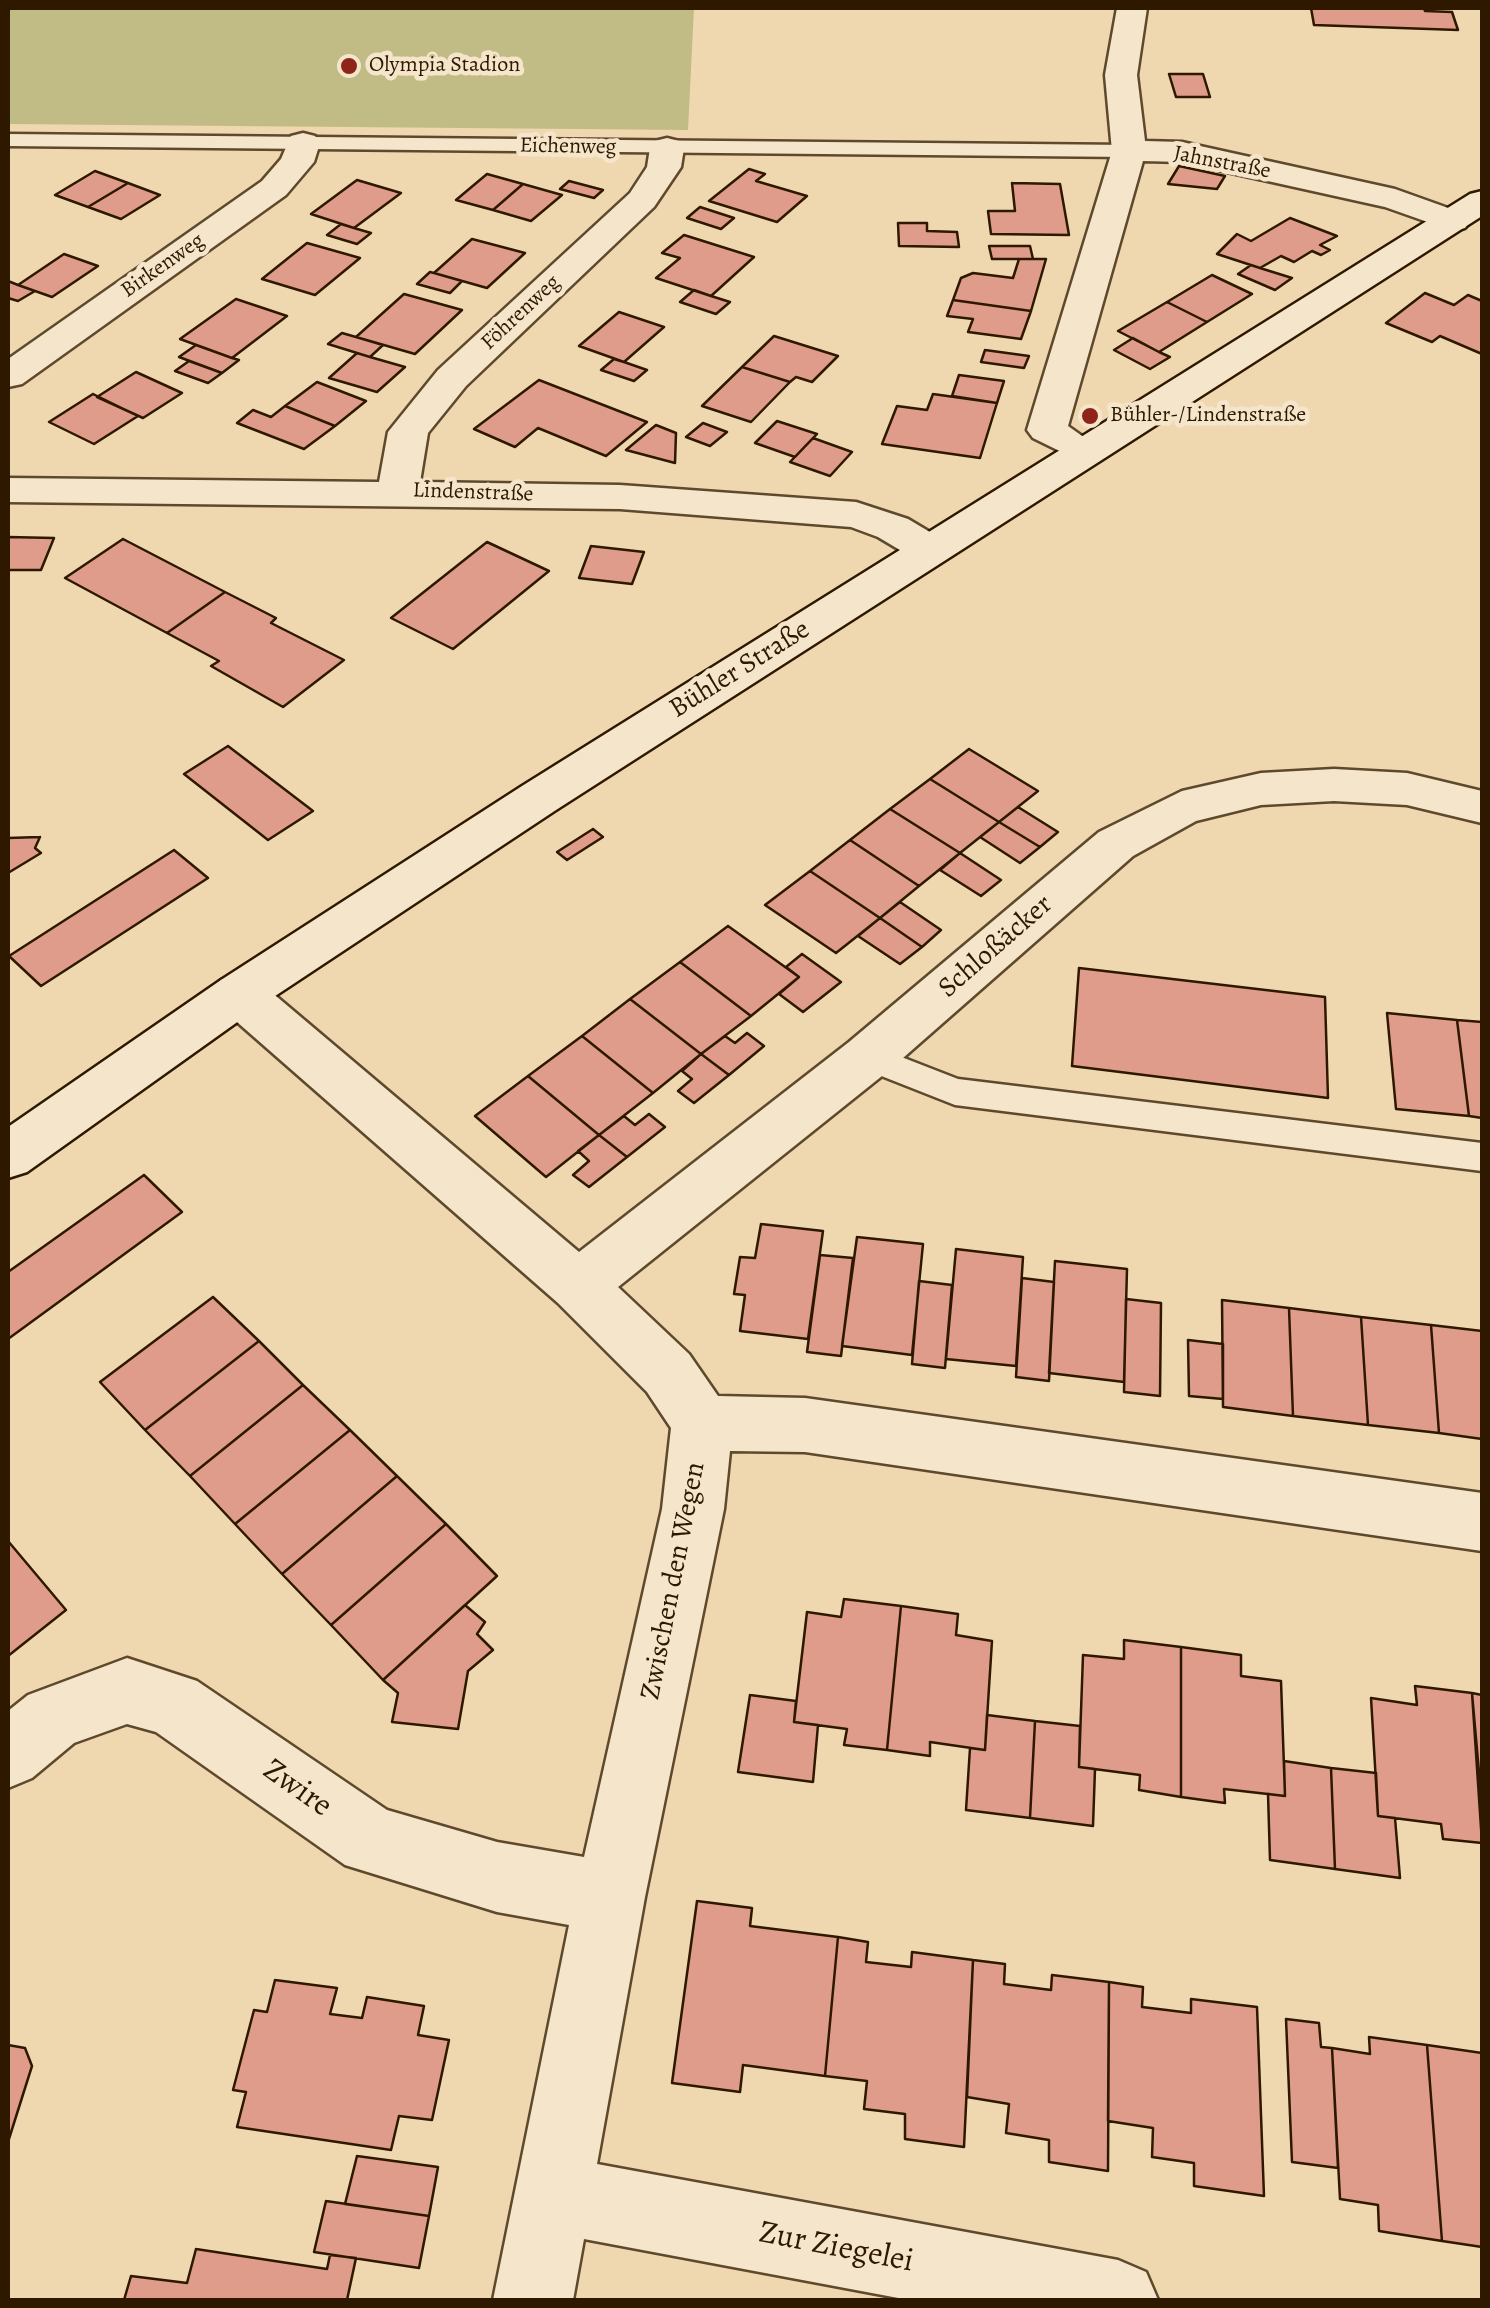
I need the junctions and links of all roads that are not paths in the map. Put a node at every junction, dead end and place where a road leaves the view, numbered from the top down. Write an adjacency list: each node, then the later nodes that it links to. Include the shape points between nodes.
1 (1132, 8): 5 (street, via 1121,75)
2 (8, 140): 3 (lane, Eichenweg)
3 (303, 143): 4 (lane, Eichenweg); 8 (street, Birkenweg, via 274,188)
4 (666, 148): 5 (lane, Eichenweg); 11 (street, Föhrenweg, via 664,167 642,200 452,378 408,432)
5 (1130, 151): 7 (street, Jahnstraße, via 1200,156 1395,199); 9 (street, via 1047,430)
6 (1482, 201): 7 (street, Bühler Straße)
7 (1453, 221): 9 (street, Bühler Straße)
8 (8, 376)
9 (1082, 450): 12 (street, Bühler Straße)
10 (8, 490): 11 (street, Lindenstraße)
11 (398, 491): 12 (street, Lindenstraße, via 620,497 856,515)
12 (930, 550): 14 (street, Bühler Straße)
13 (1482, 807): 15 (street, Schloßäcker, via 1408,789 1334,784 1261,789 1182,808 1116,844)
14 (239, 994): 16 (street, Bühler Straße); 18 (street, Zwischen den Wegen)
15 (868, 1057): 17 (lane, via 955,1092); 18 (street, Schloßäcker)
16 (8, 1156)
17 (1482, 1157)
18 (578, 1286): 19 (street, Zwischen den Wegen, via 668,1374)
19 (702, 1423): 20 (street, via 805,1425); 22 (street, Zwischen den Wegen, via 693,1509)
20 (1482, 1522)
21 (8, 1754): 22 (street, Zwire, via 52,1718 126,1691 172,1704 370,1840 497,1877)
22 (610, 1897): 23 (street, Zwischen den Wegen)
23 (554, 2195): 24 (street, Zwischen den Wegen); 25 (street, Zur Ziegelei)
24 (532, 2300)
25 (1118, 2300)

